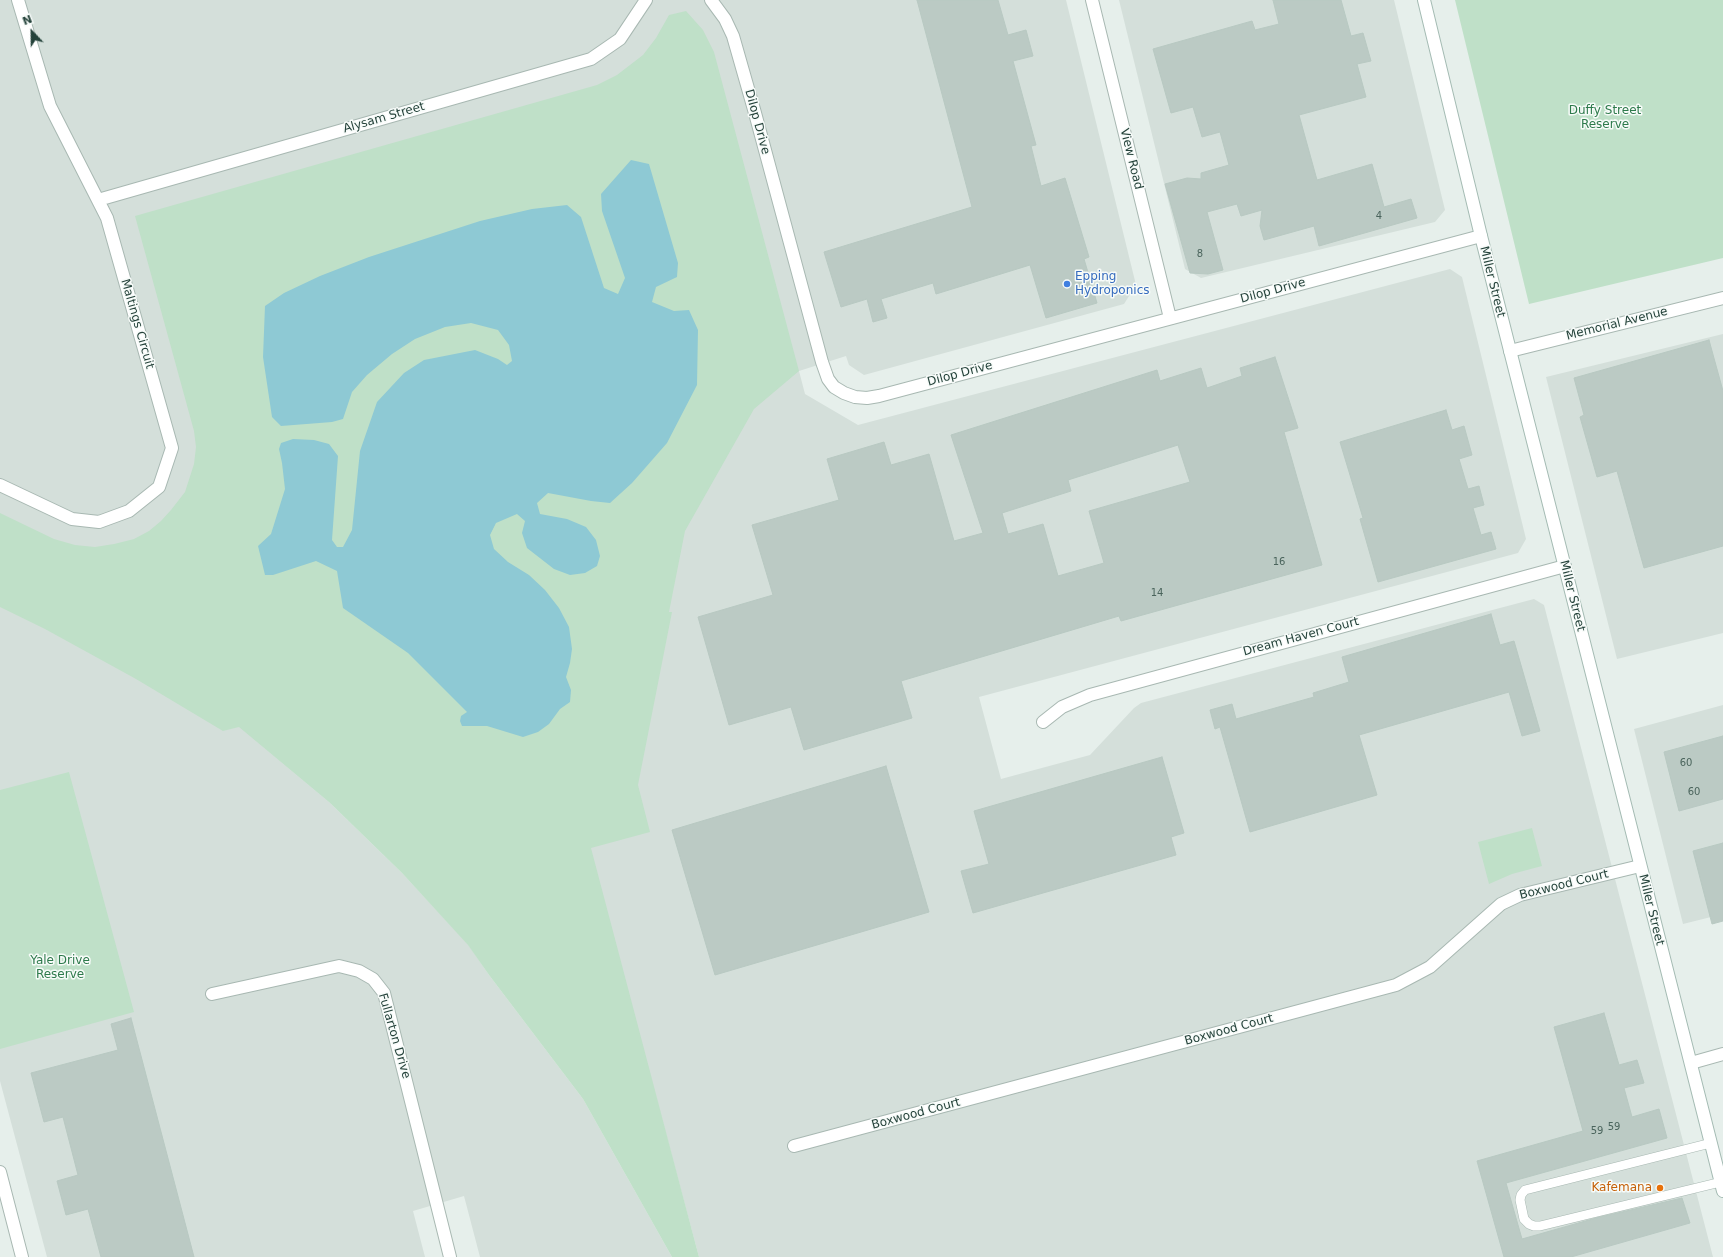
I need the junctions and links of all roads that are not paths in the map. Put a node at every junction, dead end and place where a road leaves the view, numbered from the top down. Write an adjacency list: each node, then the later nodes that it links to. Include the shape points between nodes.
1 (18, 0): 6 (street, Maltings Circuit, via 50,106)
2 (646, 0): 6 (street, Alysam Street, via 620,39 591,59)
3 (711, 0): 9 (street, Dilop Drive, via 726,19 733,36 822,362 834,387 855,397 879,396)
4 (1092, 0): 9 (street, View Road)
5 (1424, 0): 7 (street, Miller Street)
6 (98, 200): 11 (street, Maltings Circuit, via 107,218 172,448 159,487 130,511 99,522 72,519)
7 (1481, 236): 9 (street, Dilop Drive); 10 (street, Miller Street)
8 (1723, 298): 10 (street, Memorial Avenue)
9 (1170, 318)
10 (1510, 351): 12 (street, Miller Street)
11 (0, 485)
12 (1564, 566): 13 (street, Dream Haven Court, via 1090,695 1062,706); 14 (street, Miller Street)
13 (1043, 722)
14 (1640, 866): 17 (street, Miller Street); 19 (street, Boxwood Court, via 1520,895 1501,904 1430,967 1396,986)
15 (212, 994): 23 (street, Fullarton Drive, via 339,966 359,971 373,979 384,993 391,1018)
16 (1723, 1054): 17 (street)
17 (1691, 1063): 18 (street, Miller Street)
18 (1711, 1143): 21 (street, Miller Street); 21 (lane, via 1525,1190 1520,1200 1524,1219 1529,1224 1540,1226)
19 (794, 1146)
20 (0, 1172): 22 (street)
21 (1722, 1187)
22 (22, 1257)
23 (450, 1257)

